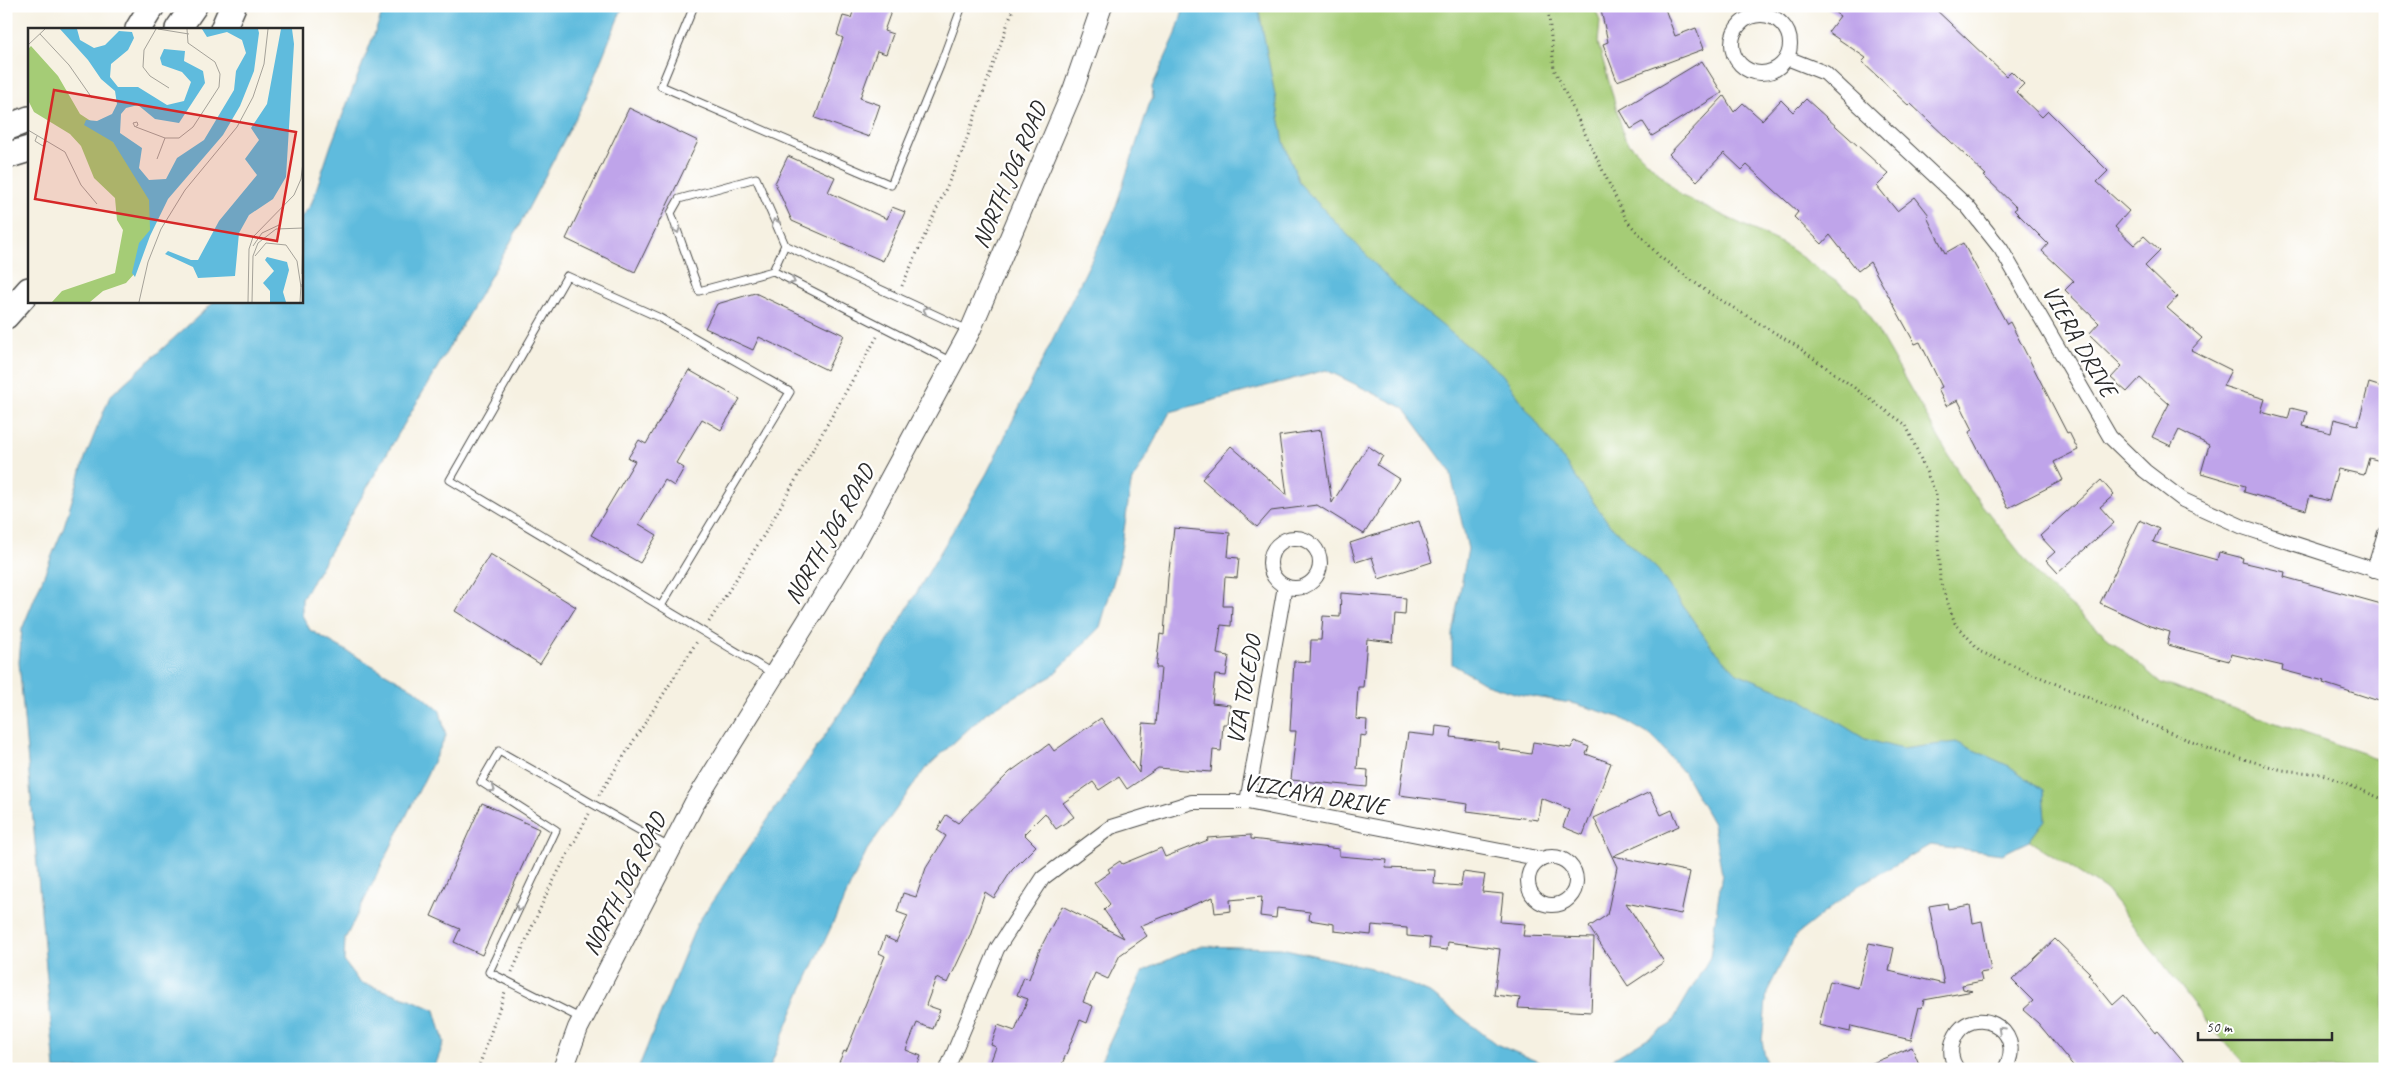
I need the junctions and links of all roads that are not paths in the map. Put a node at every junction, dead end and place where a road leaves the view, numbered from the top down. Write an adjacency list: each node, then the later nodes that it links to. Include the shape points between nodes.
1 (152, 6): 7 (highway)
2 (194, 6): 8 (highway)
3 (233, 6): 9 (highway)
4 (694, 6): 5 (lane, via 661,86 891,185)
5 (962, 6)
6 (1102, 6): 19 (street, NORTH JOG ROAD, via 1072,90)
7 (139, 28)
8 (179, 28)
9 (223, 28)
10 (1787, 58): 10 (street, via 1790,38 1786,28 1770,16 1754,16 1734,31 1734,58 1747,70 1756,74 1774,71); 22 (street, VIERA DRIVE, via 1825,73 1967,206 2000,248 2110,437 2145,471 2182,500 2243,527)
11 (28, 119): 12 (highway)
12 (6, 128)
13 (28, 149): 14 (highway)
14 (6, 156)
15 (785, 245): 16 (lane); 16 (lane, one-way to 16, via 756,178 679,199 671,213 699,291); 19 (lane, one-way to 15)
16 (773, 272): 20 (lane, one-way to 20)
17 (28, 291): 18 (highway)
18 (6, 316)
19 (970, 331): 20 (street, NORTH JOG ROAD)
20 (953, 362): 25 (street, NORTH JOG ROAD, via 852,550)
21 (2385, 533): 22 (street)
22 (2379, 572)
23 (1285, 586): 26 (street, VIA TOLEDO)
24 (660, 606): 24 (lane, via 450,480 567,276 658,317 790,392); 25 (lane)
25 (774, 674): 27 (street, NORTH JOG ROAD, via 694,804)
26 (1247, 802): 28 (street, VIZCAYA DRIVE); 32 (street, VIZCAYA DRIVE, via 1192,802 1111,827 1043,878 997,949)
27 (671, 848): 29 (street, NORTH JOG ROAD); 29 (lane, one-way to 29, via 499,750 481,782 556,830 489,972)
28 (1542, 859)
29 (583, 1019): 31 (street, NORTH JOG ROAD)
30 (2012, 1065): 33 (street, one-way to 33, via 2012,1049 2005,1032 1997,1025 1979,1021 1962,1028 1956,1035 1951,1054)
31 (563, 1069)
32 (947, 1069)
33 (1957, 1069)

